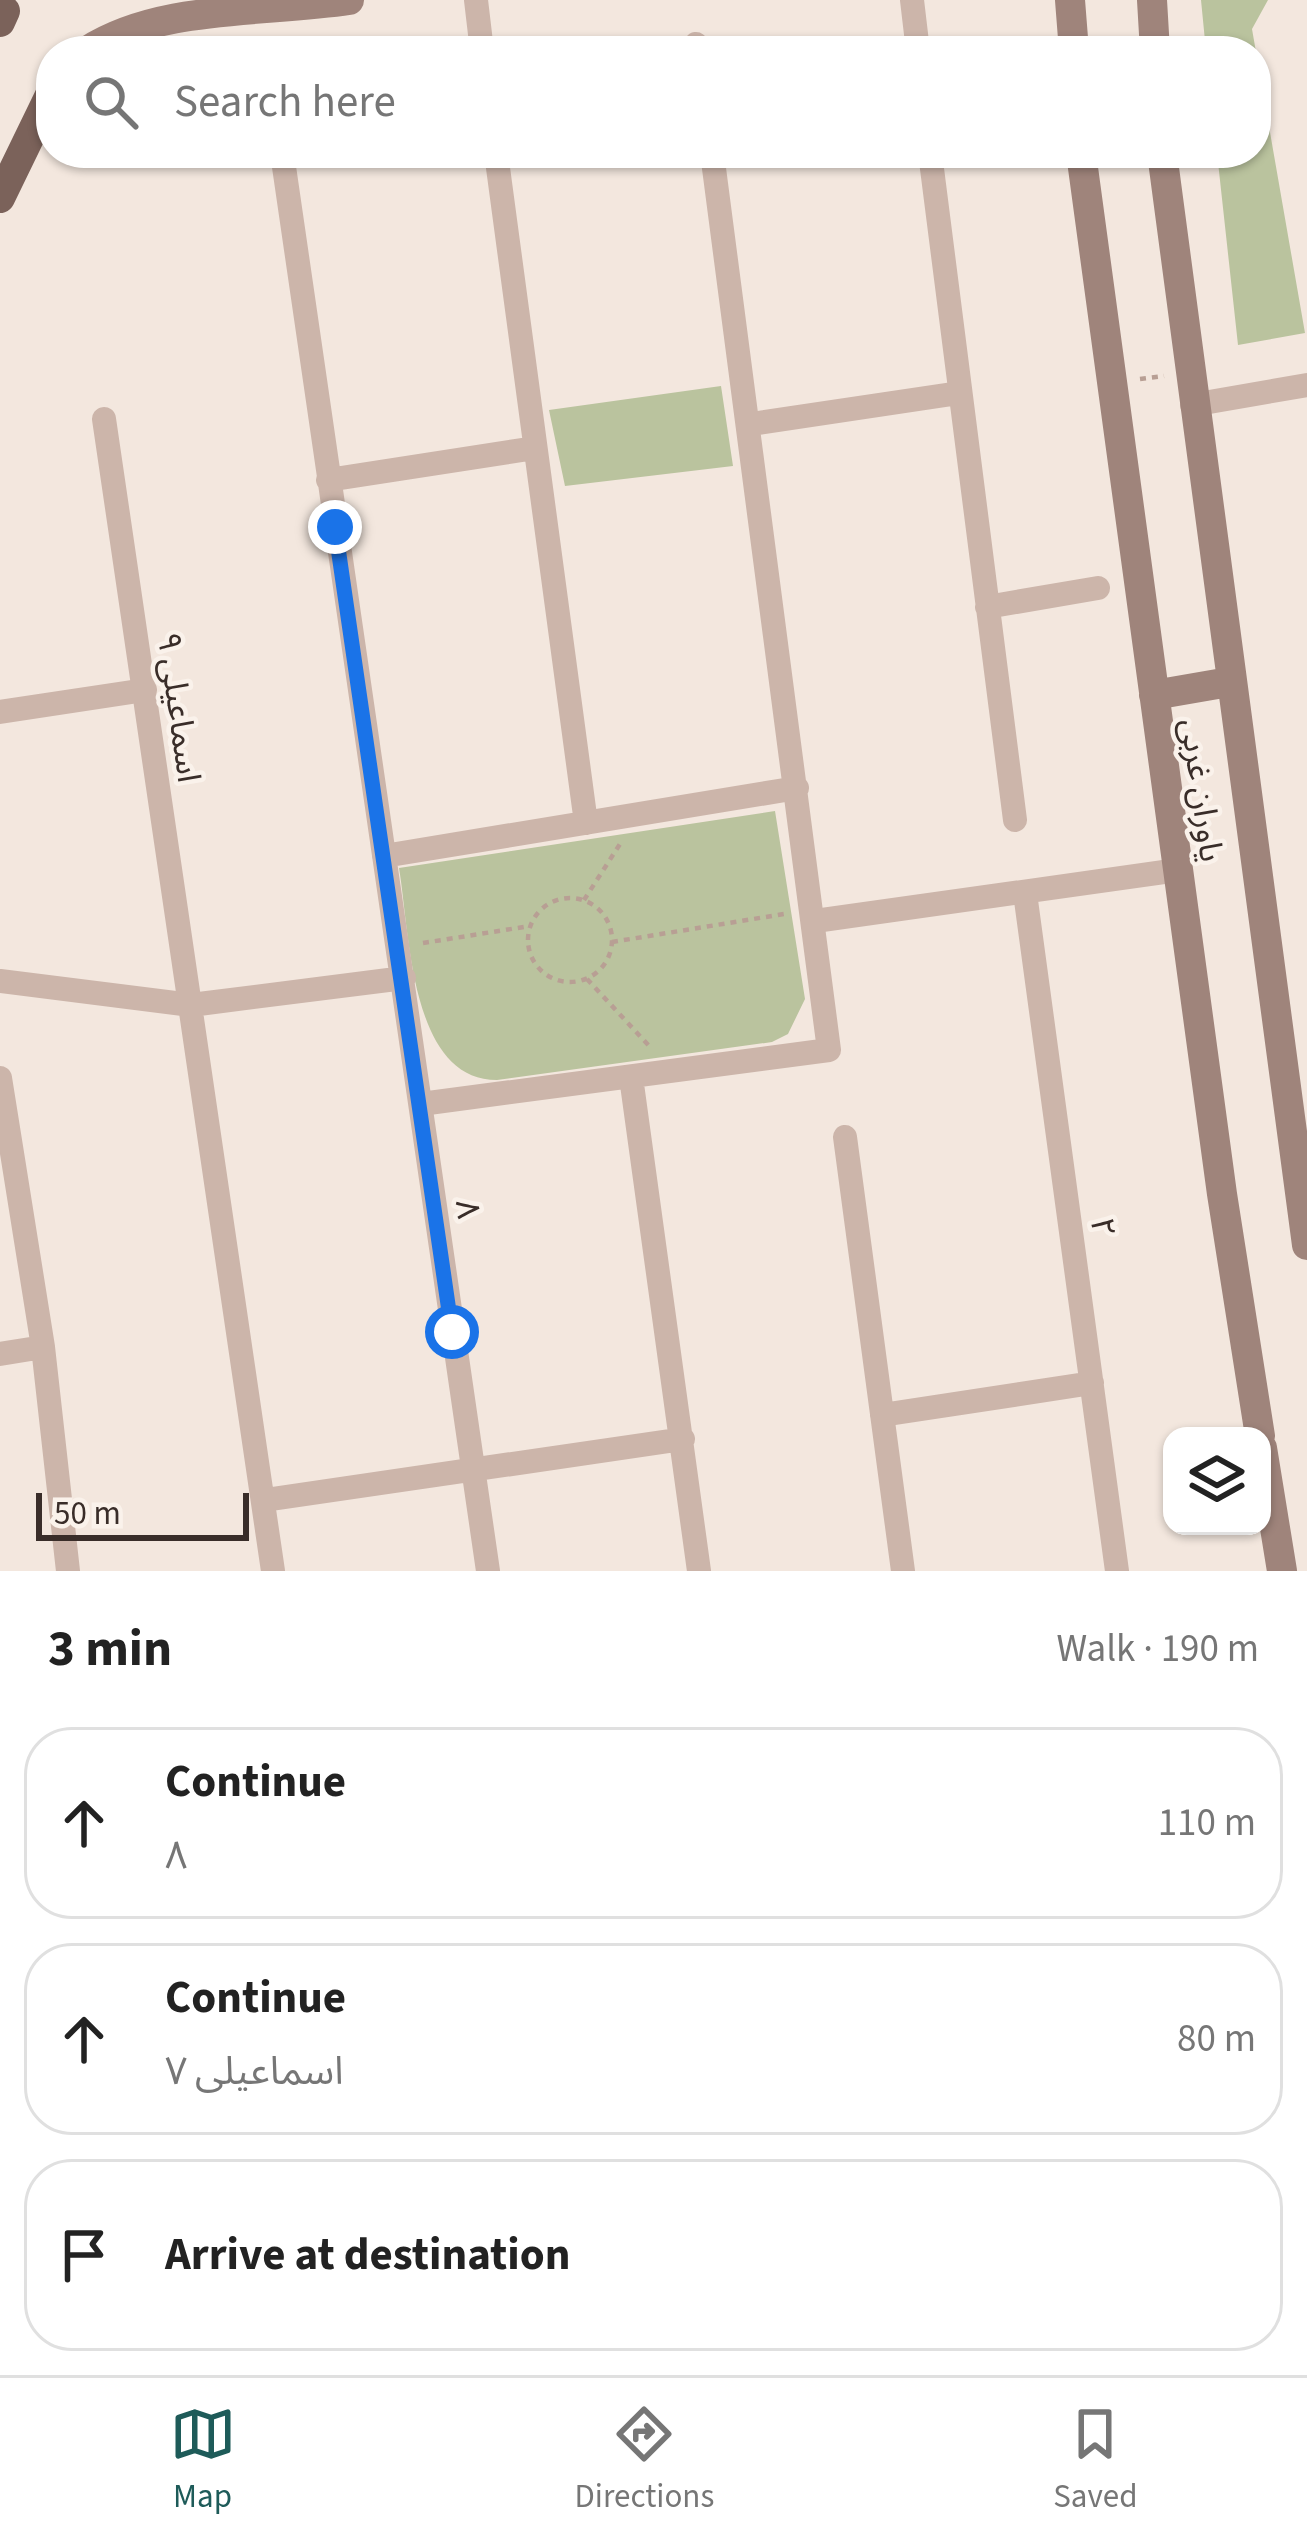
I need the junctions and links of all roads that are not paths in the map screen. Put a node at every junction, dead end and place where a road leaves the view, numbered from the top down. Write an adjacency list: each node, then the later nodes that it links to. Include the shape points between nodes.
1 (349, 0): 6 (main road, via 177,19)
2 (476, 0): 7 (street)
3 (912, 0): 8 (street)
4 (1070, 0): 9 (main road)
5 (1151, 0): 10 (main road)
6 (111, 36)
7 (480, 36)
8 (916, 36)
9 (1073, 36)
10 (1154, 36)
11 (36, 124): 18 (main road)
12 (284, 168): 25 (street, ۸)
13 (498, 168): 24 (street)
14 (714, 168): 23 (street)
15 (932, 168): 20 (street)
16 (1084, 168): 30 (main road, یاوران غربی)
17 (1164, 168): 21 (main road, یاوران غربی)
18 (0, 198)
19 (1307, 385): 21 (street)
20 (958, 394): 23 (street); 27 (street)
21 (1192, 404): 28 (main road, یاوران غربی)
22 (104, 419): 29 (street, اسماعیلی ۹)
23 (752, 424): 32 (street)
24 (535, 448): 25 (street); 34 (street)
25 (328, 480): 35 (street, ۸)
26 (1098, 588): 27 (street)
27 (987, 608): 33 (street)
28 (1229, 682): 30 (main road); 46 (main road, یاوران غربی)
29 (145, 690): 31 (street); 41 (street, اسماعیلی ۹)
30 (1154, 695): 36 (main road, یاوران غربی)
31 (0, 712)
32 (797, 788): 34 (street); 38 (street)
33 (1015, 820)
34 (586, 823): 35 (street)
35 (384, 856): 39 (street, ۸)
36 (1178, 870): 37 (street); 51 (main road, یاوران غربی)
37 (1025, 893): 38 (street); 49 (street, ۲)
38 (814, 915): 42 (street, via 829,1050)
39 (404, 978): 41 (street); 44 (street, ۸)
40 (0, 982): 41 (street)
41 (191, 1005): 54 (street, اسماعیلی ۹)
42 (632, 1077): 44 (street); 52 (street)
43 (0, 1078): 47 (street)
44 (422, 1104): 53 (street, ۸)
45 (844, 1137): 50 (street)
46 (1307, 1245)
47 (43, 1347): 48 (street); 56 (street)
48 (0, 1354)
49 (1092, 1383): 50 (street); 61 (street, ۲)
50 (882, 1415): 60 (street)
51 (1259, 1427)
52 (683, 1439): 53 (street); 59 (street)
53 (471, 1469): 54 (street); 58 (street, ۸)
54 (265, 1500): 57 (street, اسماعیلی ۹)
55 (1271, 1503): 62 (main road)
56 (68, 1571)
57 (273, 1571)
58 (488, 1571)
59 (699, 1571)
60 (903, 1571)
61 (1117, 1571)
62 (1282, 1571)

